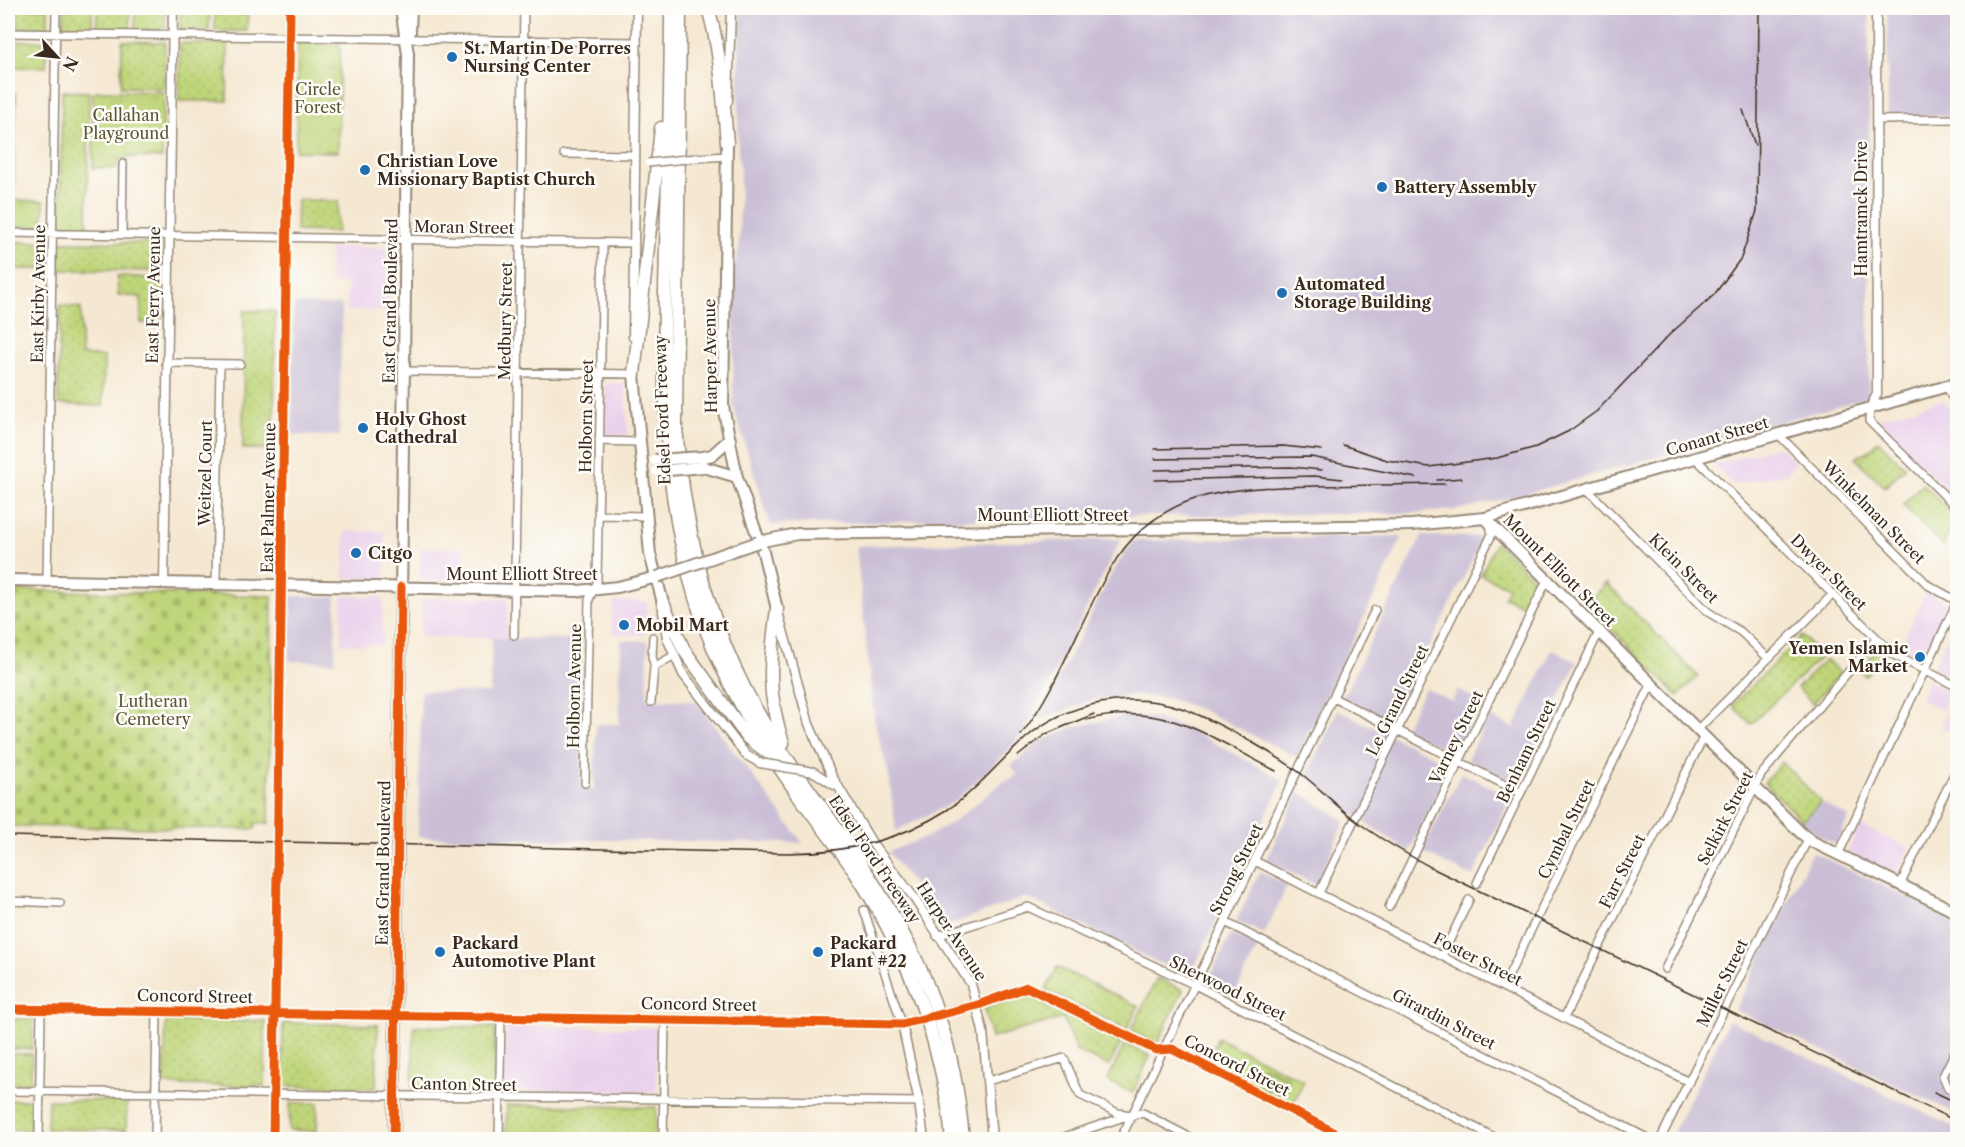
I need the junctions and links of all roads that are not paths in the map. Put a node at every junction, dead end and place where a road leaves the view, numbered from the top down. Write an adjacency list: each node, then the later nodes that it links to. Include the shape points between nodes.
1 (56, 8): 14 (street, East Kirby Avenue)
2 (173, 8): 15 (street, East Ferry Avenue)
3 (290, 8): 17 (street, East Palmer Avenue)
4 (401, 8): 18 (main road, East Grand Boulevard)
5 (411, 8): 18 (main road, East Grand Boulevard)
6 (524, 8): 19 (street, Medbury Street)
7 (637, 8): 20 (street)
8 (671, 8): 16 (highway, Edsel Ford Freeway)
9 (680, 8): 96 (highway, Edsel Ford Freeway, via 675,350 681,489 690,540 712,611 743,687)
10 (708, 8): 23 (highway, via 719,48)
11 (731, 8): 23 (street, Harper Avenue)
12 (1876, 8): 22 (street, Hamtramck Drive)
13 (8, 33): 14 (street)
14 (56, 34): 15 (street); 29 (street, East Kirby Avenue)
15 (173, 35): 17 (street); 31 (street, East Ferry Avenue)
16 (671, 36): 43 (highway); 92 (highway, Edsel Ford Freeway, via 664,394 670,485 697,604 715,652 742,707)
17 (290, 37): 18 (street); 32 (street, East Palmer Avenue)
18 (406, 39): 19 (street); 33 (main road, East Grand Boulevard)
19 (523, 41): 20 (street); 34 (street, Medbury Street)
20 (637, 42): 25 (street)
21 (1958, 119): 22 (street)
22 (1876, 120): 47 (street, Hamtramck Drive, via 1877,394)
23 (727, 150): 27 (street, bridge); 49 (main road, Harper Avenue, via 723,406)
24 (564, 154): 25 (street)
25 (635, 155): 27 (street)
26 (123, 164): 30 (street)
27 (635, 167): 36 (street)
28 (8, 233): 29 (street, Moran Street)
29 (53, 234): 30 (street, Moran Street); 66 (street, East Kirby Avenue)
30 (122, 235): 31 (street, Moran Street)
31 (170, 236): 32 (street, Moran Street); 37 (street, East Ferry Avenue)
32 (287, 238): 33 (street, Moran Street); 69 (street, East Palmer Avenue)
33 (406, 239): 34 (street, Moran Street); 40 (main road, East Grand Boulevard)
34 (520, 241): 35 (street, Moran Street); 41 (street, Medbury Street)
35 (603, 242): 36 (street, Moran Street); 42 (street, Holborn Street)
36 (633, 243): 43 (street)
37 (166, 363): 38 (street); 67 (street, East Ferry Avenue)
38 (220, 364): 39 (street); 68 (street, Weitzel Court)
39 (240, 364)
40 (405, 370): 41 (street); 70 (main road, East Grand Boulevard)
41 (518, 372): 42 (street); 71 (street, Medbury Street)
42 (601, 374): 43 (street); 50 (street, Holborn Street)
43 (634, 374): 51 (main road)
44 (1958, 383): 45 (main road, Conant Street)
45 (1945, 386): 46 (street); 47 (main road, Conant Street)
46 (1958, 405)
47 (1870, 408): 48 (main road, Conant Street); 58 (street, via 1869,421)
48 (1778, 435): 52 (main road, Conant Street); 74 (street, Winkelman Street, via 1929,585)
49 (730, 439): 53 (main road); 55 (main road, Harper Avenue)
50 (599, 441): 51 (street); 59 (street, Holborn Street)
51 (638, 442): 54 (main road); 56 (main road, Harper Avenue)
52 (1695, 458): 57 (main road, Conant Street); 73 (street, Dwyer Street)
53 (703, 462): 54 (main road, bridge); 55 (main road)
54 (656, 466): 56 (main road)
55 (737, 477): 62 (main road, Harper Avenue)
56 (642, 481): 60 (main road, Harper Avenue)
57 (1587, 489): 61 (main road, Conant Street); 83 (street, Klein Street, via 1708,612 1741,632)
58 (1958, 509)
59 (598, 515): 60 (street); 72 (street, Holborn Street, via 597,583)
60 (646, 516): 63 (main road, Harper Avenue)
61 (1485, 518): 62 (main road, Mount Elliott Street, via 1412,525 796,534); 64 (main road, Mount Elliott Street); 90 (street, Le Grand Street, via 1492,534)
62 (759, 542): 63 (main road, Mount Elliott Street, bridge); 76 (main road, Harper Avenue)
63 (657, 577): 72 (main road, Mount Elliott Street); 75 (main road, Harper Avenue)
64 (1548, 578): 78 (main road, Mount Elliott Street); 94 (street, Varney Street)
65 (8, 580): 66 (main road, Mount Elliott Street)
66 (47, 580): 67 (main road, Mount Elliott Street)
67 (164, 583): 68 (main road, Mount Elliott Street)
68 (216, 584): 69 (main road, Mount Elliott Street)
69 (282, 585): 70 (main road, Mount Elliott Street); 120 (street, East Palmer Avenue)
70 (401, 587): 71 (main road, Mount Elliott Street); 126 (main road, East Grand Boulevard)
71 (515, 589): 72 (main road, Mount Elliott Street); 79 (street, Medbury Street)
72 (593, 590): 98 (street, Holborn Avenue, via 589,599)
73 (1833, 594): 81 (street, Dwyer Street); 83 (street, Farr Street)
74 (1957, 600): 85 (street)
75 (663, 603): 82 (street, Harper Avenue); 92 (highway, via 684,650 708,685 748,738)
76 (777, 609): 93 (street, Harper Avenue, via 809,724); 96 (highway, via 769,677 773,714)
77 (1375, 610): 88 (street, Strong Street)
78 (1600, 630): 86 (main road, Mount Elliott Street); 101 (street, Benham Street)
79 (514, 635)
80 (653, 637): 84 (street)
81 (1877, 638): 85 (street, Dwyer Street, via 1894,655); 99 (street, Selkirk Street)
82 (673, 656): 84 (street); 97 (street, Harper Avenue, bridge, via 746,755 760,763)
83 (1768, 658): 91 (street, Farr Street)
84 (655, 666): 89 (street)
85 (1924, 671): 87 (street, Dwyer Street); 103 (street)
86 (1652, 683): 91 (main road, Mount Elliott Street); 119 (street, Cymbal Street)
87 (1958, 687)
88 (1334, 698): 90 (street); 104 (street, Strong Street)
89 (651, 702)
90 (1397, 731): 94 (street); 107 (street, Le Grand Street)
91 (1701, 732): 99 (main road, Mount Elliott Street); 129 (street, Farr Street)
92 (773, 756): 152 (highway, Edsel Ford Freeway, via 849,862 906,962 938,1053)
93 (824, 760): 97 (street); 100 (street, Harper Avenue)
94 (1459, 762): 101 (street); 111 (street, Varney Street)
95 (1958, 766): 106 (street)
96 (792, 767): 153 (highway, Edsel Ford Freeway, via 898,921 920,965 949,1049)
97 (814, 772): 100 (street, Harper Avenue)
98 (585, 783)
99 (1755, 787): 102 (main road, Mount Elliott Street); 117 (street, Selkirk Street)
100 (842, 794): 115 (street, Harper Avenue)
101 (1521, 794): 105 (street, Benham Street)
102 (1808, 839): 103 (main road, Mount Elliott Street); 134 (street, Miller Street)
103 (1838, 855): 106 (main road, Mount Elliott Street)
104 (1255, 861): 107 (street, Foster Street); 114 (street, Strong Street)
105 (1477, 883)
106 (1900, 885): 113 (main road, Mount Elliott Street)
107 (1319, 893): 116 (street, Foster Street)
108 (1469, 900): 116 (street)
109 (8, 901): 110 (street)
110 (60, 903)
111 (1389, 908)
112 (864, 910): 130 (street)
113 (1958, 913)
114 (1225, 922): 118 (street, Strong Street); 160 (street, Girardin Street)
115 (937, 936): 118 (street, Sherwood Street, via 1026,906); 121 (street, Harper Avenue, via 971,984)
116 (1442, 956): 119 (street, Foster Street)
117 (1665, 969)
118 (1195, 985): 132 (street, Strong Street); 159 (street, Sherwood Street)
119 (1503, 987): 129 (street, Foster Street)
120 (274, 988)
121 (978, 1005): 130 (street, Concord Street, bridge); 132 (street, Concord Street, via 1027,987 1156,1050); 133 (street, Harper Avenue)
122 (8, 1009): 123 (street, Concord Street)
123 (41, 1009): 125 (street, Concord Street); 136 (street)
124 (274, 1009): 125 (street, Concord Street); 126 (street, Concord Street); 139 (street)
125 (158, 1011): 137 (street)
126 (396, 1016): 127 (street, Concord Street); 140 (main road, East Grand Boulevard)
127 (501, 1016): 128 (street, Concord Street); 141 (street)
128 (665, 1018): 130 (street, Concord Street); 142 (street)
129 (1564, 1018): 134 (street, Foster Street)
130 (906, 1023): 143 (street)
131 (1958, 1046): 138 (street, via 1943,1076 1948,1088)
132 (1164, 1049): 144 (street, Strong Street); 158 (street, Concord Street, via 1173,1050)
133 (988, 1082): 144 (street, via 1063,1058 1080,1095 1118,1113); 154 (street, Harper Avenue)
134 (1689, 1082): 161 (street, Miller Street)
135 (8, 1091): 136 (street, Canton Street)
136 (39, 1091): 137 (street, Canton Street); 145 (street)
137 (156, 1092): 139 (street, Canton Street); 146 (street)
138 (1958, 1092)
139 (273, 1094): 140 (street, Canton Street); 147 (street)
140 (394, 1096): 141 (street, Canton Street); 148 (main road, East Grand Boulevard)
141 (499, 1098): 142 (street, Canton Street); 149 (street)
142 (663, 1100): 143 (street, Canton Street); 150 (street)
143 (919, 1102): 151 (street)
144 (1132, 1115): 155 (street); 156 (street, Strong Street); 157 (street, via 1143,1113)
145 (39, 1140)
146 (155, 1140)
147 (273, 1140)
148 (394, 1140)
149 (499, 1140)
150 (663, 1140)
151 (924, 1140)
152 (952, 1140)
153 (963, 1140)
154 (992, 1140)
155 (1055, 1140)
156 (1120, 1140)
157 (1195, 1140)
158 (1349, 1140)
159 (1500, 1140)
160 (1651, 1140)
161 (1660, 1140)

